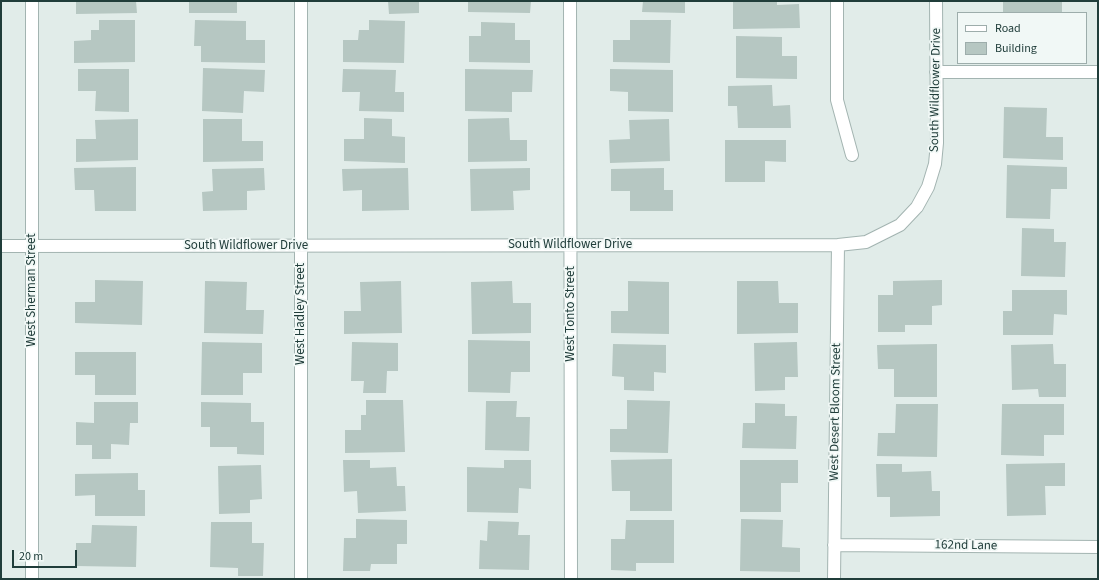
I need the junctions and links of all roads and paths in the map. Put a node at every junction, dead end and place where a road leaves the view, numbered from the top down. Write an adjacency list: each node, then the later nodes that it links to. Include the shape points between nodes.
1 (32, 1): 12 (street, West Sherman Street)
2 (301, 1): 13 (street, West Hadley Street)
3 (570, 1): 9 (street, West Tonto Street)
4 (837, 1): 8 (street, via 837,100)
5 (936, 1): 6 (street, South Wildflower Drive)
6 (936, 72): 7 (street); 10 (street, South Wildflower Drive, via 937,143 928,187 917,207 900,225 881,236 866,242)
7 (1098, 72)
8 (852, 155)
9 (571, 245): 10 (street, South Wildflower Drive); 13 (street, South Wildflower Drive); 18 (street, West Tonto Street)
10 (838, 245): 14 (street, West Desert Bloom Street)
11 (1, 246): 12 (street, South Wildflower Drive)
12 (32, 246): 13 (street, South Wildflower Drive); 16 (street, West Sherman Street)
13 (301, 246): 17 (street, West Hadley Street)
14 (834, 545): 15 (street, 162nd Lane); 19 (street, West Desert Bloom Street)
15 (1098, 547)
16 (32, 579)
17 (301, 579)
18 (571, 579)
19 (834, 579)

